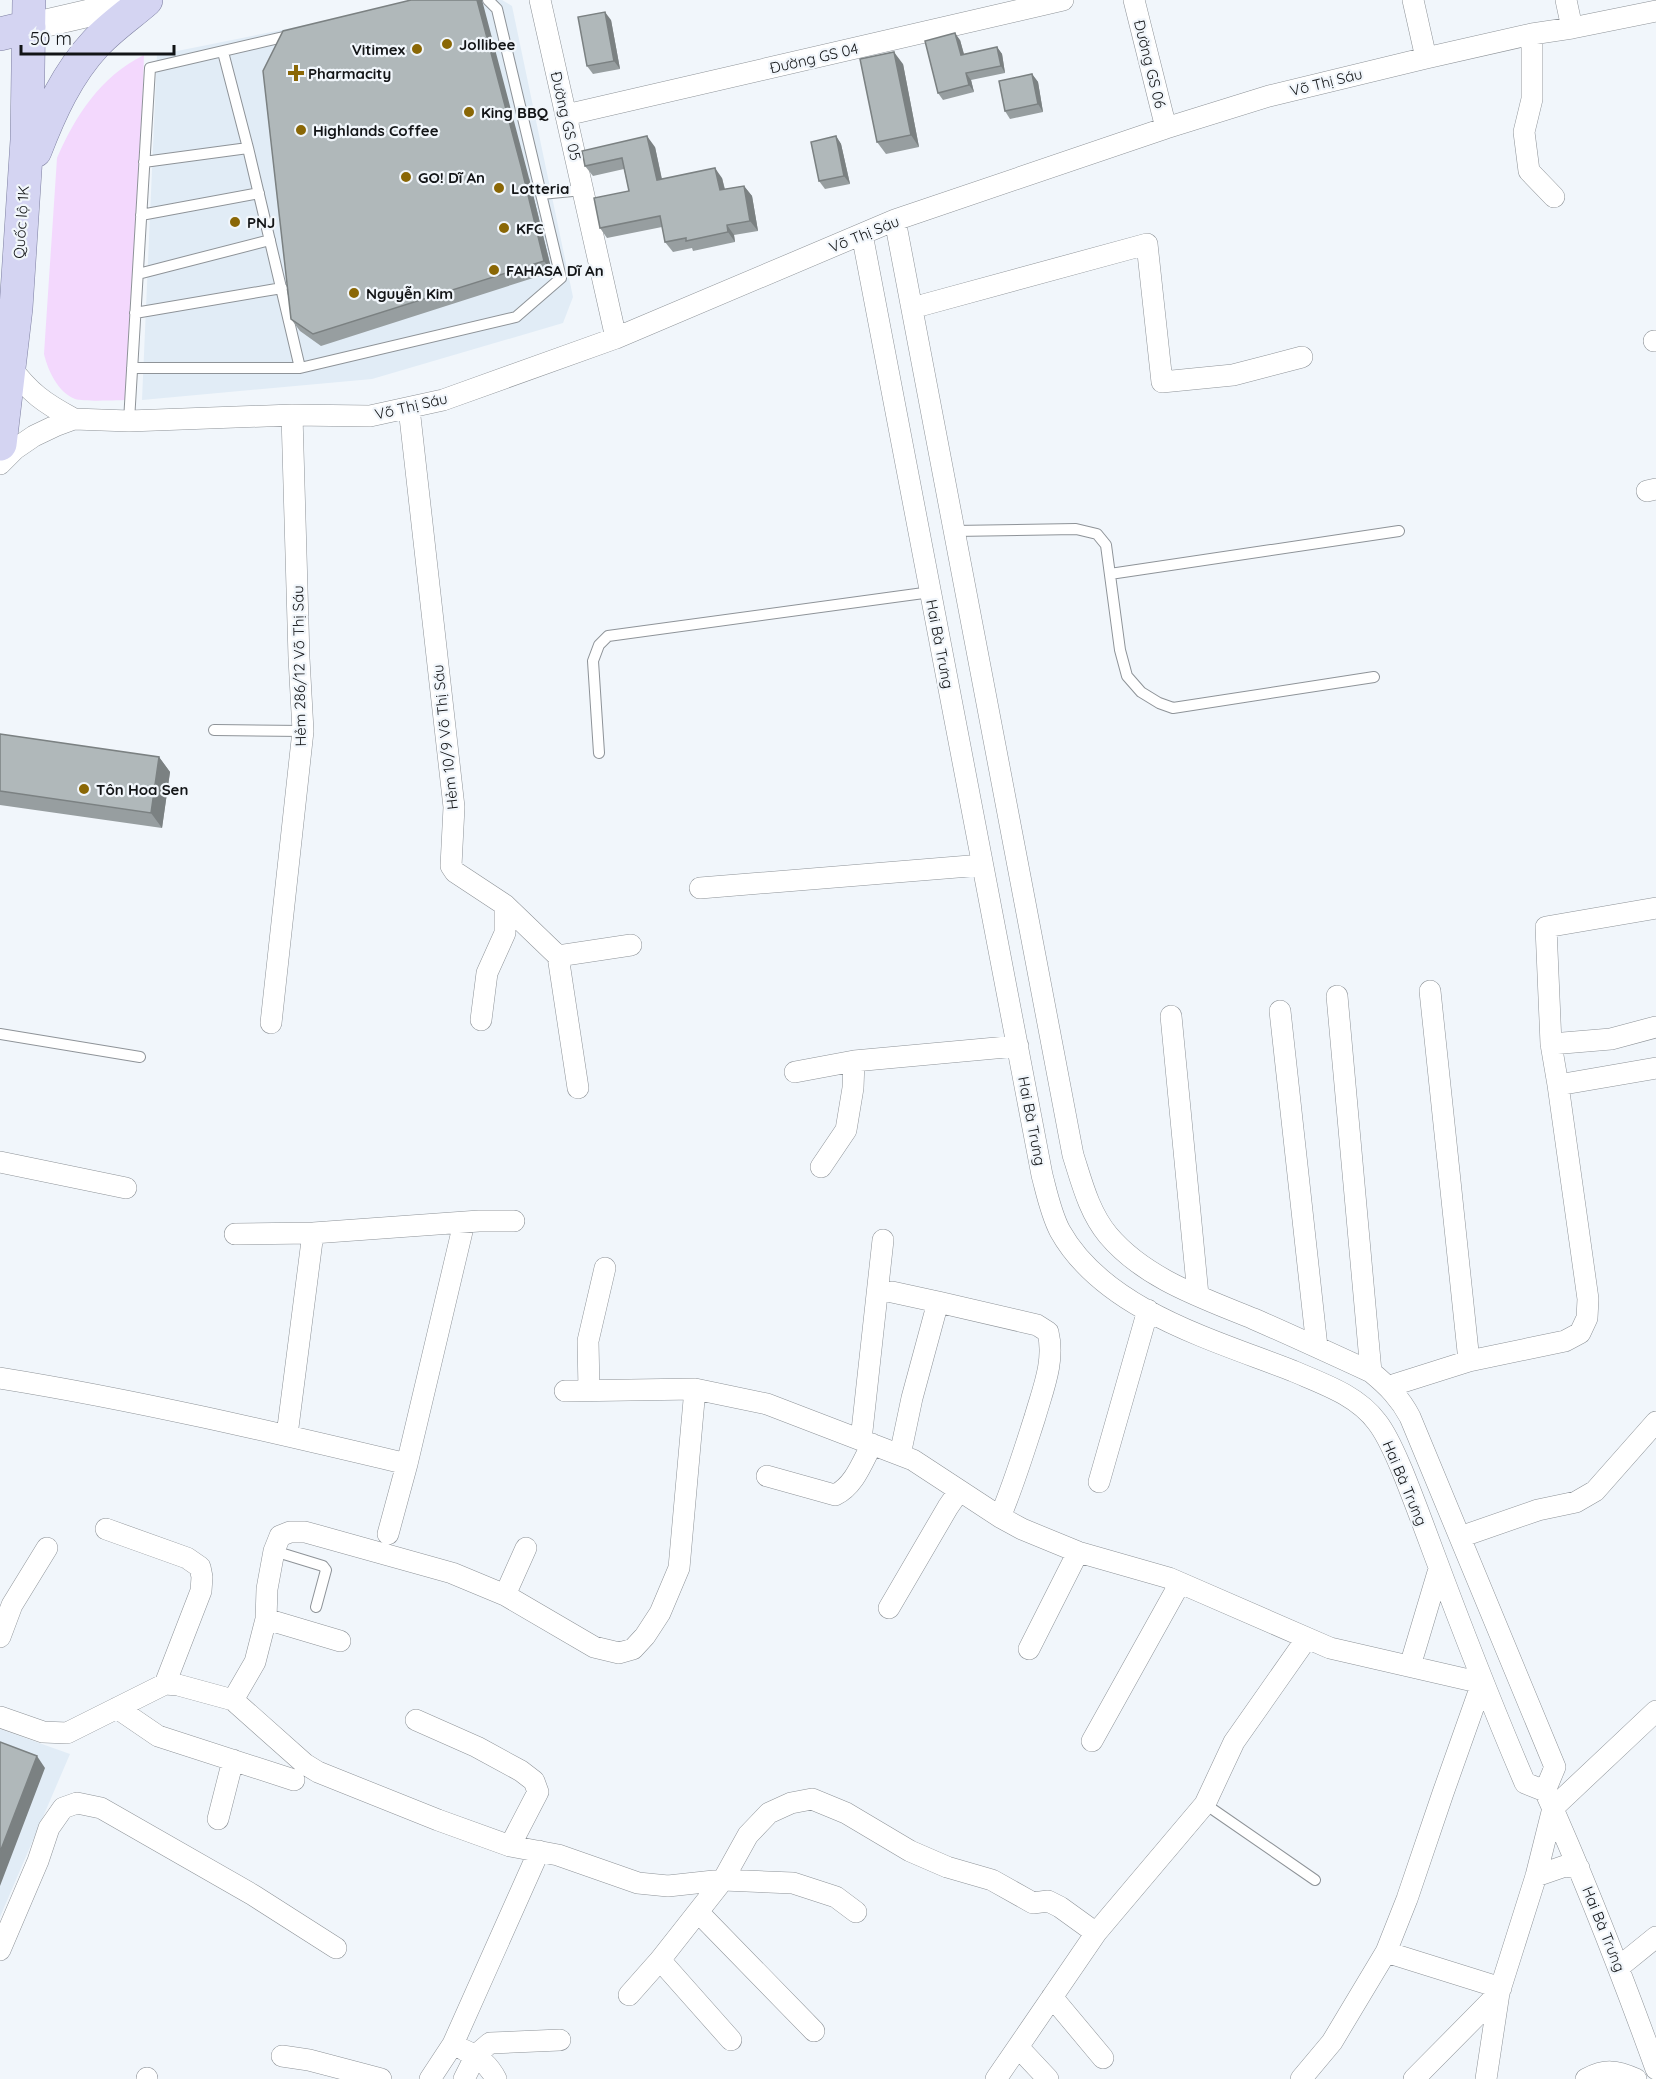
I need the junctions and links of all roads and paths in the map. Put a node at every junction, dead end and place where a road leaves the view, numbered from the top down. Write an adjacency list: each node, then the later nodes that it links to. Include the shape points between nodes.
1 (145, 0): 9 (street); 20 (main road, via 97,42 69,79 49,113)
2 (488, 0): 22 (lane, via 497,9)
3 (540, 0): 15 (street, Đường GS 05)
4 (1063, 0): 15 (street, Đường GS 04)
5 (1134, 0): 16 (street, Đường GS 06)
6 (1413, 0): 14 (street)
7 (1566, 0): 10 (street)
8 (1656, 11): 10 (street, Võ Thị Sáu)
9 (20, 20): 20 (main road, Quốc lộ 1K, via 27,140)
10 (1572, 28): 12 (street, Võ Thị Sáu)
11 (302, 33): 13 (lane)
12 (1532, 34): 14 (street, Võ Thị Sáu); 23 (street, via 1532,99 1524,132 1527,162 1529,171)
13 (223, 52): 17 (lane); 18 (lane, via 150,68)
14 (1426, 58): 16 (street, Võ Thị Sáu, via 1269,96)
15 (566, 115): 19 (street, Đường GS 05)
16 (1166, 128): 25 (street, Võ Thị Sáu)
17 (248, 148): 18 (lane); 21 (lane)
18 (144, 162): 24 (lane)
19 (582, 190): 22 (lane); 32 (street, Đường GS 05)
20 (23, 194): 34 (main road, Quốc lộ 1K)
21 (259, 194): 24 (lane); 27 (lane)
22 (541, 194): 36 (lane, via 561,278 516,317)
23 (1554, 197)
24 (141, 215): 28 (lane)
25 (895, 220): 26 (street, Võ Thị Sáu); 30 (street, Hai Bà Trưng)
26 (862, 234): 32 (street, Võ Thị Sáu); 46 (street, Hai Bà Trưng)
27 (270, 240): 28 (lane); 29 (lane)
28 (138, 274): 31 (lane)
29 (282, 288): 31 (lane); 36 (lane)
30 (912, 308): 33 (street, via 1147,244 1162,382 1233,375); 43 (street, Hai Bà Trưng)
31 (135, 313): 35 (lane)
32 (616, 338): 37 (street, Võ Thị Sáu, via 443,400)
33 (1302, 357)
34 (9, 365): 39 (street, Võ Thị Sáu, via 26,387); 41 (main road, Quốc lộ 1K)
35 (132, 368): 36 (lane); 40 (lane)
36 (300, 368)
37 (409, 408): 38 (street, Võ Thị Sáu, via 370,416); 53 (street, Hẻm 10/9 Võ Thị Sáu, via 454,807 451,866)
38 (292, 415): 40 (street, Võ Thị Sáu); 49 (street, Hẻm 286/12 Võ Thị Sáu)
39 (74, 419): 40 (street, Võ Thị Sáu); 42 (street, Võ Thị Sáu, via 34,436)
40 (129, 422)
41 (0, 444)
42 (0, 464)
43 (954, 531): 45 (lane, via 1076,530 1097,534 1106,544); 83 (street, Hai Bà Trưng, via 1073,1155 1086,1199 1107,1233 1126,1254)
44 (1399, 531): 45 (lane)
45 (1110, 574): 47 (lane, via 1127,676 1141,692 1159,703 1173,708)
46 (931, 592): 50 (lane, via 608,636 592,661); 51 (street, Hai Bà Trưng)
47 (1374, 677)
48 (214, 730): 49 (lane)
49 (303, 731): 62 (street, Hẻm 286/12 Võ Thị Sáu)
50 (599, 753)
51 (982, 865): 52 (street); 66 (street, Hai Bà Trưng)
52 (699, 888)
53 (505, 905): 56 (street, Hẻm 10/9 Võ Thị Sáu); 61 (street, via 505,933 487,973)
54 (1656, 908): 65 (street, via 1546,927)
55 (630, 945): 56 (street)
56 (558, 956): 72 (street)
57 (1430, 991): 87 (street)
58 (1337, 996): 88 (street)
59 (1280, 1011): 86 (street)
60 (1171, 1016): 83 (street)
61 (481, 1020)
62 (271, 1023)
63 (1656, 1027): 65 (street, via 1611,1039)
64 (0, 1034): 67 (lane)
65 (1551, 1044): 71 (street)
66 (1018, 1046): 68 (street); 85 (street, Hai Bà Trưng, via 1042,1175 1060,1230 1078,1257 1101,1279)
67 (140, 1057)
68 (854, 1061): 70 (street); 74 (street, via 846,1130)
69 (1656, 1068): 71 (street)
70 (795, 1072)
71 (1558, 1084): 87 (street, via 1588,1299 1587,1318 1580,1333 1565,1341)
72 (578, 1088)
73 (0, 1162): 75 (street)
74 (821, 1167)
75 (126, 1188)
76 (514, 1221): 77 (street)
77 (464, 1223): 78 (street); 98 (street)
78 (313, 1233): 79 (street); 95 (street)
79 (235, 1234)
80 (883, 1240): 96 (street)
81 (605, 1268): 93 (street, via 588,1341)
82 (892, 1292): 84 (street)
83 (1197, 1295): 86 (street, Hai Bà Trưng)
84 (938, 1302): 97 (street); 102 (street, via 1037,1325 1048,1332 1049,1371 1017,1475)
85 (1148, 1310): 100 (street); 110 (street, Hai Bà Trưng, via 1343,1393 1364,1407 1379,1423 1396,1456)
86 (1317, 1347): 88 (street, Hai Bà Trưng)
87 (1469, 1361): 90 (street)
88 (1371, 1372): 90 (street, Hai Bà Trưng)
89 (0, 1378): 95 (street)
90 (1390, 1386): 105 (street, Hai Bà Trưng, via 1410,1417)
91 (695, 1389): 93 (street); 96 (street, via 767,1404); 112 (street, via 679,1568 660,1613 639,1643 619,1653 594,1647)
92 (565, 1390): 93 (street)
93 (589, 1390)
94 (1656, 1422): 105 (street, via 1595,1491 1576,1502 1538,1510)
95 (287, 1435): 98 (street)
96 (867, 1442): 97 (street); 99 (street, via 850,1484 835,1495)
97 (900, 1455): 101 (street)
98 (407, 1464): 104 (street)
99 (767, 1476)
100 (1099, 1482)
101 (959, 1491): 102 (street); 114 (street)
102 (999, 1517): 109 (street)
103 (106, 1528): 122 (street, via 187,1558 200,1567 201,1591)
104 (388, 1534)
105 (1460, 1537): 131 (street, Hai Bà Trưng, via 1555,1767)
106 (47, 1548): 116 (street, via 12,1605)
107 (526, 1548): 112 (street)
108 (274, 1551): 112 (street, via 280,1536 305,1532 452,1573); 113 (lane, via 323,1566 325,1578); 115 (street)
109 (1078, 1552): 111 (street); 119 (street)
110 (1439, 1569): 120 (street); 121 (street, Hai Bà Trưng)
111 (1180, 1583): 117 (street); 128 (street)
112 (505, 1595)
113 (316, 1606)
114 (889, 1608)
115 (266, 1619): 118 (street); 123 (street, via 255,1662)
116 (0, 1637)
117 (1307, 1638): 120 (street, via 1330,1648); 132 (street, via 1234,1742)
118 (340, 1641)
119 (1029, 1649)
120 (1410, 1666): 121 (street)
121 (1482, 1683): 131 (street, Hai Bà Trưng, via 1525,1783); 146 (street)
122 (165, 1684): 123 (street); 124 (street)
123 (233, 1700): 134 (street, via 318,1772)
124 (117, 1708): 126 (street, via 68,1733 43,1732); 129 (street, via 158,1736)
125 (1656, 1711): 131 (street)
126 (0, 1717)
127 (416, 1720): 134 (street, via 477,1747 534,1781 538,1792)
128 (1092, 1741)
129 (233, 1760): 130 (street); 133 (street)
130 (294, 1780)
131 (1549, 1800): 136 (street, Hai Bà Trưng); 137 (street)
132 (1206, 1804): 139 (lane); 142 (street)
133 (218, 1819)
134 (510, 1846): 135 (street)
135 (539, 1851): 138 (street, via 638,1882 668,1886); 155 (street)
136 (1579, 1868): 137 (street, via 1565,1866); 148 (street, Hai Bà Trưng)
137 (1536, 1876): 149 (street)
138 (723, 1880): 140 (street); 141 (street, via 793,1883 836,1897); 142 (street, via 748,1835 769,1813 812,1799 947,1867 992,1880 1033,1903 1048,1901)
139 (1315, 1880)
140 (698, 1912): 147 (street); 152 (street)
141 (856, 1912)
142 (1096, 1933): 151 (street)
143 (1656, 1937): 148 (street)
144 (336, 1948): 145 (street, via 253,1895 101,1808 77,1803 63,1808 49,1828)
145 (0, 1950)
146 (1386, 1952): 149 (street); 167 (street, via 1332,2042)
147 (660, 1960): 150 (street); 154 (street)
148 (1619, 1967): 160 (street, Hai Bà Trưng)
149 (1500, 1991): 168 (street); 169 (street)
150 (629, 1995)
151 (1052, 1997): 156 (street); 159 (street)
152 (814, 2031)
153 (560, 2040): 157 (street, via 490,2043)
154 (731, 2040)
155 (453, 2044): 157 (street); 162 (street)
156 (1018, 2047): 165 (street); 166 (street)
157 (476, 2055): 163 (street); 164 (street)
158 (282, 2056): 161 (street)
159 (1103, 2058)
160 (1656, 2069)
161 (381, 2079)
162 (430, 2079)
163 (464, 2079)
164 (496, 2079)
165 (996, 2079)
166 (1048, 2079)
167 (1301, 2079)
168 (1414, 2079)
169 (1486, 2079)
170 (1586, 2079): 171 (street, via 1599,2072 1614,2072)
171 (1636, 2079)

